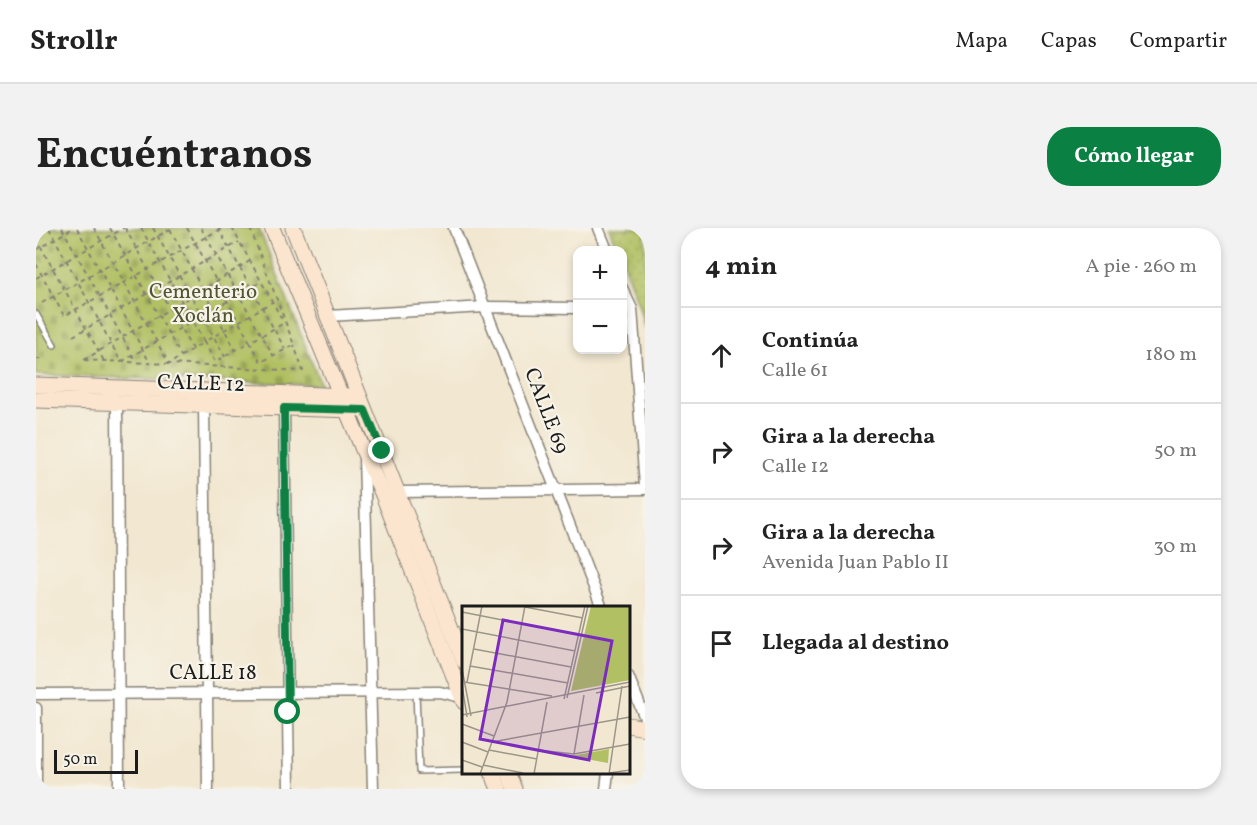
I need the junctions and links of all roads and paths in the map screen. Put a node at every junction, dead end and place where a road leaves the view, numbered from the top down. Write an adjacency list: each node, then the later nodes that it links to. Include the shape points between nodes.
1 (49, 228): 24 (path)
2 (62, 228): 19 (path)
3 (75, 228): 19 (path); 31 (path)
4 (94, 228): 25 (path)
5 (110, 228): 20 (path)
6 (124, 228): 20 (path); 32 (path)
7 (141, 228): 26 (path)
8 (153, 228): 21 (path)
9 (170, 228): 21 (path); 35 (path)
10 (187, 228): 28 (path)
11 (201, 228): 22 (path)
12 (232, 228): 27 (path)
13 (250, 228): 102 (path)
14 (273, 228): 134 (main road)
15 (292, 228): 91 (main road)
16 (454, 228): 78 (street, CALLE 69)
17 (597, 228): 29 (street)
18 (220, 229): 22 (path); 33 (path)
19 (65, 233): 24 (path); 36 (path)
20 (113, 234): 25 (path); 37 (path)
21 (158, 236): 26 (path); 39 (path)
22 (206, 237): 28 (path); 38 (path)
23 (36, 238): 30 (path)
24 (55, 239): 30 (path); 40 (path)
25 (101, 241): 31 (path); 43 (path)
26 (148, 242): 32 (path); 44 (path)
27 (239, 242): 33 (path); 42 (path)
28 (195, 243): 35 (path); 41 (path)
29 (605, 246)
30 (41, 247): 34 (path); 47 (path)
31 (88, 248): 36 (path); 50 (path)
32 (136, 248): 37 (path); 48 (path)
33 (229, 248): 38 (path); 46 (path)
34 (36, 249)
35 (182, 251): 39 (path); 49 (path)
36 (77, 255): 40 (path); 54 (path)
37 (125, 255): 43 (path); 55 (path)
38 (216, 255): 41 (path); 53 (path)
39 (170, 257): 44 (path); 52 (path)
40 (67, 261): 47 (path); 59 (path)
41 (205, 261): 49 (path); 58 (path)
42 (250, 261): 46 (path); 60 (path)
43 (112, 262): 50 (path); 61 (path)
44 (160, 263): 48 (path); 57 (path)
45 (36, 264): 51 (path)
46 (240, 267): 53 (path); 63 (path)
47 (53, 268): 51 (path); 64 (path)
48 (148, 269): 55 (path); 62 (path)
49 (191, 269): 52 (path); 66 (path)
50 (100, 270): 54 (path); 65 (path)
51 (42, 275): 56 (path); 71 (path)
52 (180, 275): 57 (path); 70 (path)
53 (227, 275): 58 (path); 68 (path)
54 (89, 276): 59 (path); 69 (path)
55 (136, 276): 61 (path); 67 (path)
56 (36, 278)
57 (170, 281): 62 (path); 74 (path)
58 (216, 281): 66 (path); 75 (path)
59 (78, 282): 64 (path); 73 (path)
60 (261, 282): 63 (path); 76 (path)
61 (124, 283): 65 (path); 72 (path)
62 (158, 288): 67 (path); 82 (path)
63 (251, 288): 68 (path); 79 (path)
64 (65, 290): 71 (path); 85 (path)
65 (111, 290): 69 (path); 81 (path)
66 (203, 290): 70 (path); 83 (path)
67 (147, 294): 72 (path); 89 (path)
68 (239, 295): 75 (path); 88 (path)
69 (100, 296): 73 (path); 87 (path)
70 (192, 296): 74 (path); 90 (path)
71 (54, 297): 77 (path); 85 (path, via 64,316)
72 (134, 301): 81 (path); 95 (path)
73 (89, 302): 85 (path); 92 (path)
74 (181, 302): 82 (path); 93 (path)
75 (227, 302): 83 (path); 94 (path)
76 (272, 302): 79 (path); 96 (path)
77 (42, 303)
78 (485, 307): 80 (street); 91 (street); 140 (street, CALLE 69)
79 (262, 308): 88 (path); 99 (path)
80 (573, 308)
81 (121, 309): 87 (path); 101 (path)
82 (170, 309): 89 (path); 97 (path)
83 (213, 309): 90 (path); 100 (path)
84 (627, 309): 139 (street)
85 (76, 310): 98 (path)
86 (36, 314): 112 (lane)
87 (110, 315): 92 (path); 107 (path)
88 (250, 315): 94 (path); 106 (path)
89 (159, 316): 95 (path); 103 (path)
90 (202, 316): 93 (path); 105 (path)
91 (328, 316): 135 (main road)
92 (99, 321): 98 (path); 111 (path)
93 (192, 322): 97 (path); 109 (path)
94 (238, 322): 100 (path); 110 (path)
95 (146, 323): 101 (path); 108 (path)
96 (284, 323): 99 (path); 102 (path)
97 (180, 328): 103 (path); 114 (path)
98 (86, 329): 104 (path); 117 (path)
99 (273, 329): 106 (path); 116 (path)
100 (225, 330): 105 (path); 118 (path)
101 (133, 331): 107 (path); 115 (path)
102 (289, 333): 113 (path)
103 (169, 334): 108 (path); 120 (path)
104 (73, 336)
105 (214, 336): 109 (path); 122 (path)
106 (262, 336): 110 (path); 121 (path)
107 (122, 337): 111 (path); 119 (path)
108 (156, 342): 115 (path); 129 (path)
109 (204, 342): 114 (path); 122 (path, via 215,363)
110 (250, 342): 118 (path); 121 (path, via 261,362)
111 (112, 344): 117 (path); 126 (path)
112 (54, 345)
113 (294, 345): 116 (path); 129 (path, via 303,371)
114 (192, 349): 120 (path)
115 (143, 350): 119 (path); 128 (path)
116 (285, 350): 121 (path)
117 (99, 351): 125 (path); 125 (path, via 84,360)
118 (236, 351): 122 (path)
119 (132, 356): 126 (path); 127 (path)
120 (181, 356): 129 (path)
121 (273, 356)
122 (225, 357)
123 (36, 359): 124 (path)
124 (41, 359)
125 (104, 361): 126 (path)
126 (121, 362): 127 (path)
127 (136, 362): 128 (path)
128 (150, 363): 129 (path)
129 (169, 364)
130 (36, 386): 131 (main road, CALLE 12)
131 (63, 394): 132 (main road, CALLE 12); 133 (main road, CALLE 12); 134 (main road, CALLE 12)
132 (36, 400)
133 (117, 402): 136 (main road, CALLE 12); 150 (street)
134 (345, 403): 135 (main road, CALLE 12); 137 (main road, CALLE 12); 138 (main road)
135 (362, 403): 141 (main road)
136 (204, 405): 137 (main road, CALLE 12); 147 (street)
137 (284, 408): 148 (street)
138 (364, 452): 145 (street); 151 (main road)
139 (645, 487): 140 (street)
140 (556, 489): 141 (street); 142 (street, CALLE 69)
141 (398, 492): 143 (main road)
142 (601, 606)
143 (462, 656)
144 (630, 681): 154 (street)
145 (371, 692): 146 (street, CALLE 18); 148 (street, CALLE 18); 165 (street)
146 (416, 692): 152 (street, CALLE 18); 157 (lane, via 419,771)
147 (207, 693): 148 (street, CALLE 18); 150 (street, CALLE 18); 163 (street)
148 (287, 693): 164 (street)
149 (36, 694): 150 (street, CALLE 18)
150 (118, 694): 162 (street)
151 (462, 695)
152 (462, 698)
153 (36, 708): 161 (street)
154 (645, 718)
155 (630, 725): 156 (main road)
156 (645, 728)
157 (462, 770)
158 (493, 774): 166 (main road)
159 (509, 774): 167 (main road)
160 (608, 774): 168 (street)
161 (36, 789)
162 (119, 789)
163 (208, 789)
164 (290, 789)
165 (373, 789)
166 (499, 789)
167 (515, 789)
168 (606, 789)

